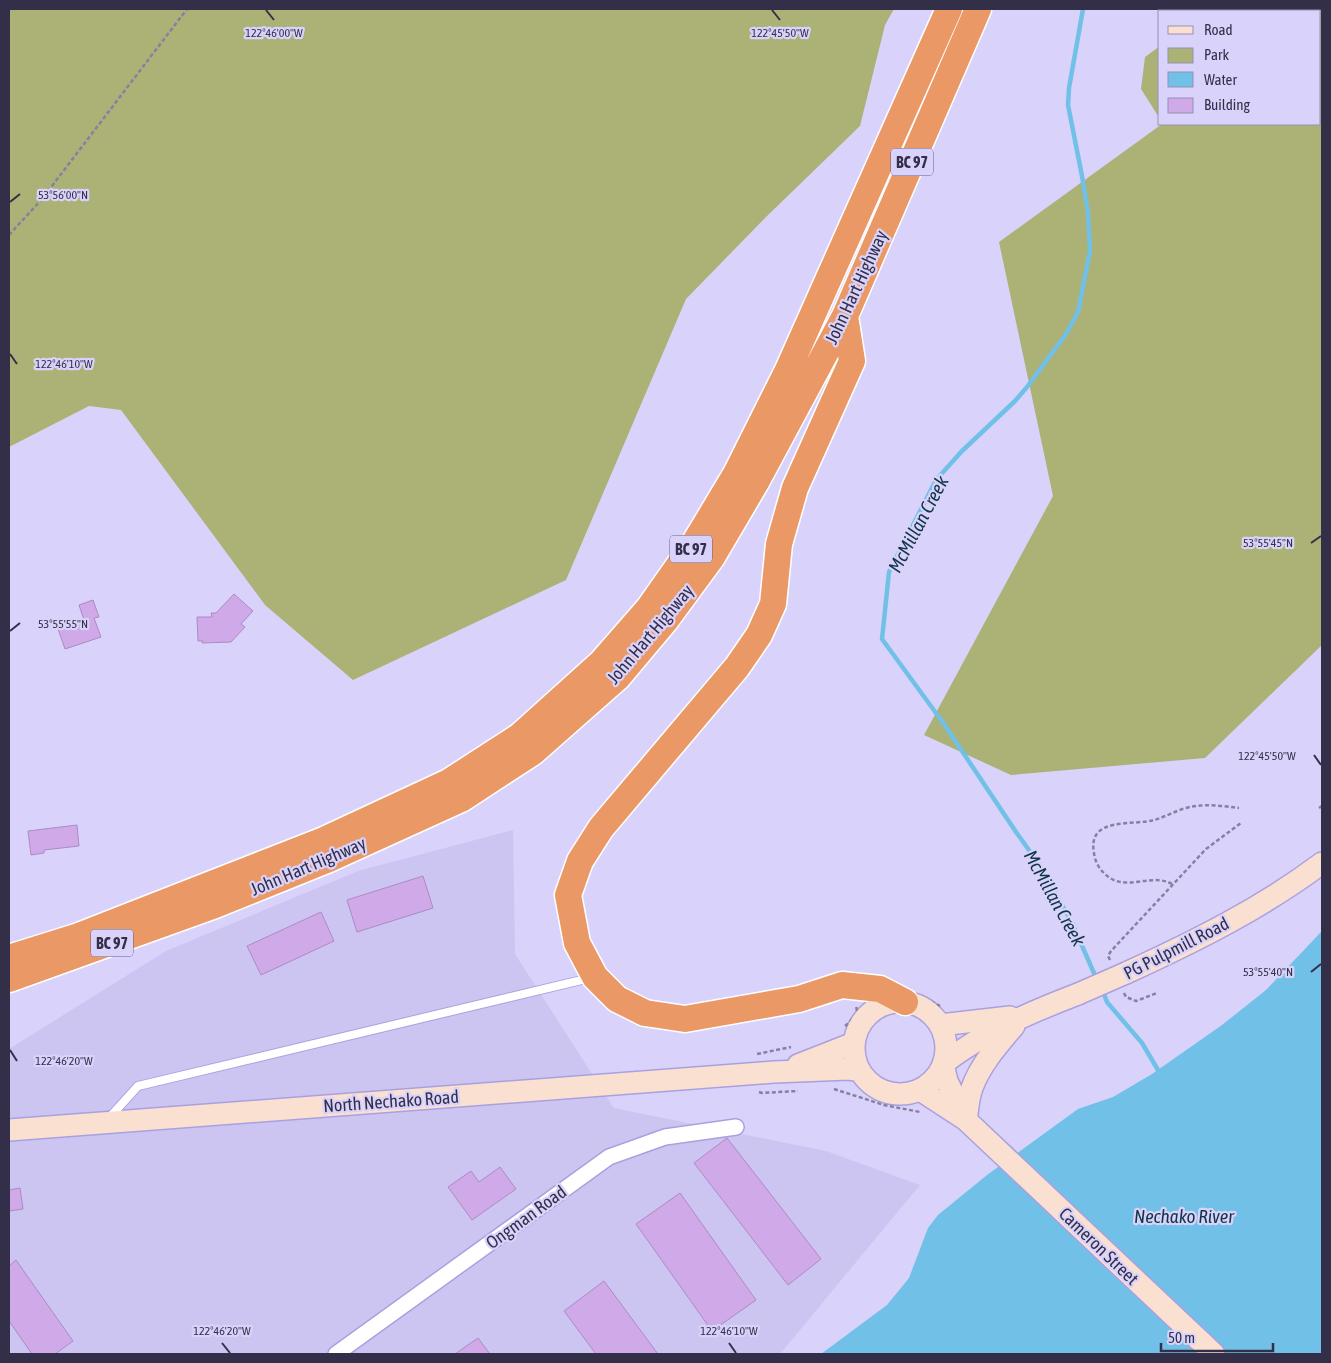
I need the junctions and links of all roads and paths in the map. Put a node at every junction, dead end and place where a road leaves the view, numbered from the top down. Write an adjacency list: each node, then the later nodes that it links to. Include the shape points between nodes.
1 (187, 9): 4 (path, via 42,200)
2 (949, 9): 10 (highway, John Hart Highway / BC 97, via 788,370 736,474 649,608 601,663 520,736 449,782 324,840 76,937)
3 (978, 9): 5 (highway, John Hart Highway / BC 97)
4 (9, 235)
5 (845, 316): 12 (highway, via 852,360 795,488 779,544 773,604 760,635 737,667 601,828 580,861 568,895 576,943); 13 (highway, John Hart Highway / BC 97, via 712,557 618,677 533,752 461,799 329,859 215,905)
6 (1239, 808): 9 (path, via 1188,807 1154,820 1107,826 1097,834 1094,855 1100,869 1110,877 1122,884 1154,879)
7 (1241, 823): 9 (path, via 1206,849)
8 (1322, 863): 11 (main road, PG Pulpmill Road, via 1260,904 1191,943)
9 (1173, 885): 11 (path, via 1108,956)
10 (9, 958)
11 (1120, 975): 14 (path, via 1126,997 1136,1001); 16 (main road, PG Pulpmill Road, bridge)
12 (595, 977): 15 (highway, via 617,999 645,1013 685,1019 799,999 842,985 880,990); 24 (lane, via 138,1086)
13 (9, 979)
14 (1157, 993)
15 (905, 1002): 17 (main road, via 919,1006); 18 (main road, via 877,1008 866,1017)
16 (1022, 1016): 17 (main road); 19 (main road, via 962,1049); 23 (main road, via 990,1056 971,1089)
17 (940, 1025): 19 (main road, via 945,1039)
18 (854, 1043): 20 (main road, via 854,1057); 21 (main road, North Nechako Road)
19 (944, 1064): 22 (main road, via 937,1076); 23 (main road)
20 (860, 1071): 21 (main road, North Nechako Road); 22 (main road, via 869,1083 882,1091 897,1094)
21 (774, 1072): 24 (main road, North Nechako Road)
22 (920, 1090): 23 (main road)
23 (966, 1120): 28 (main road, Cameron Street)
24 (105, 1123): 26 (main road, North Nechako Road)
25 (736, 1127): 27 (street, Ongman Road, via 665,1137 609,1157)
26 (9, 1130)
27 (336, 1354)
28 (1214, 1354)

